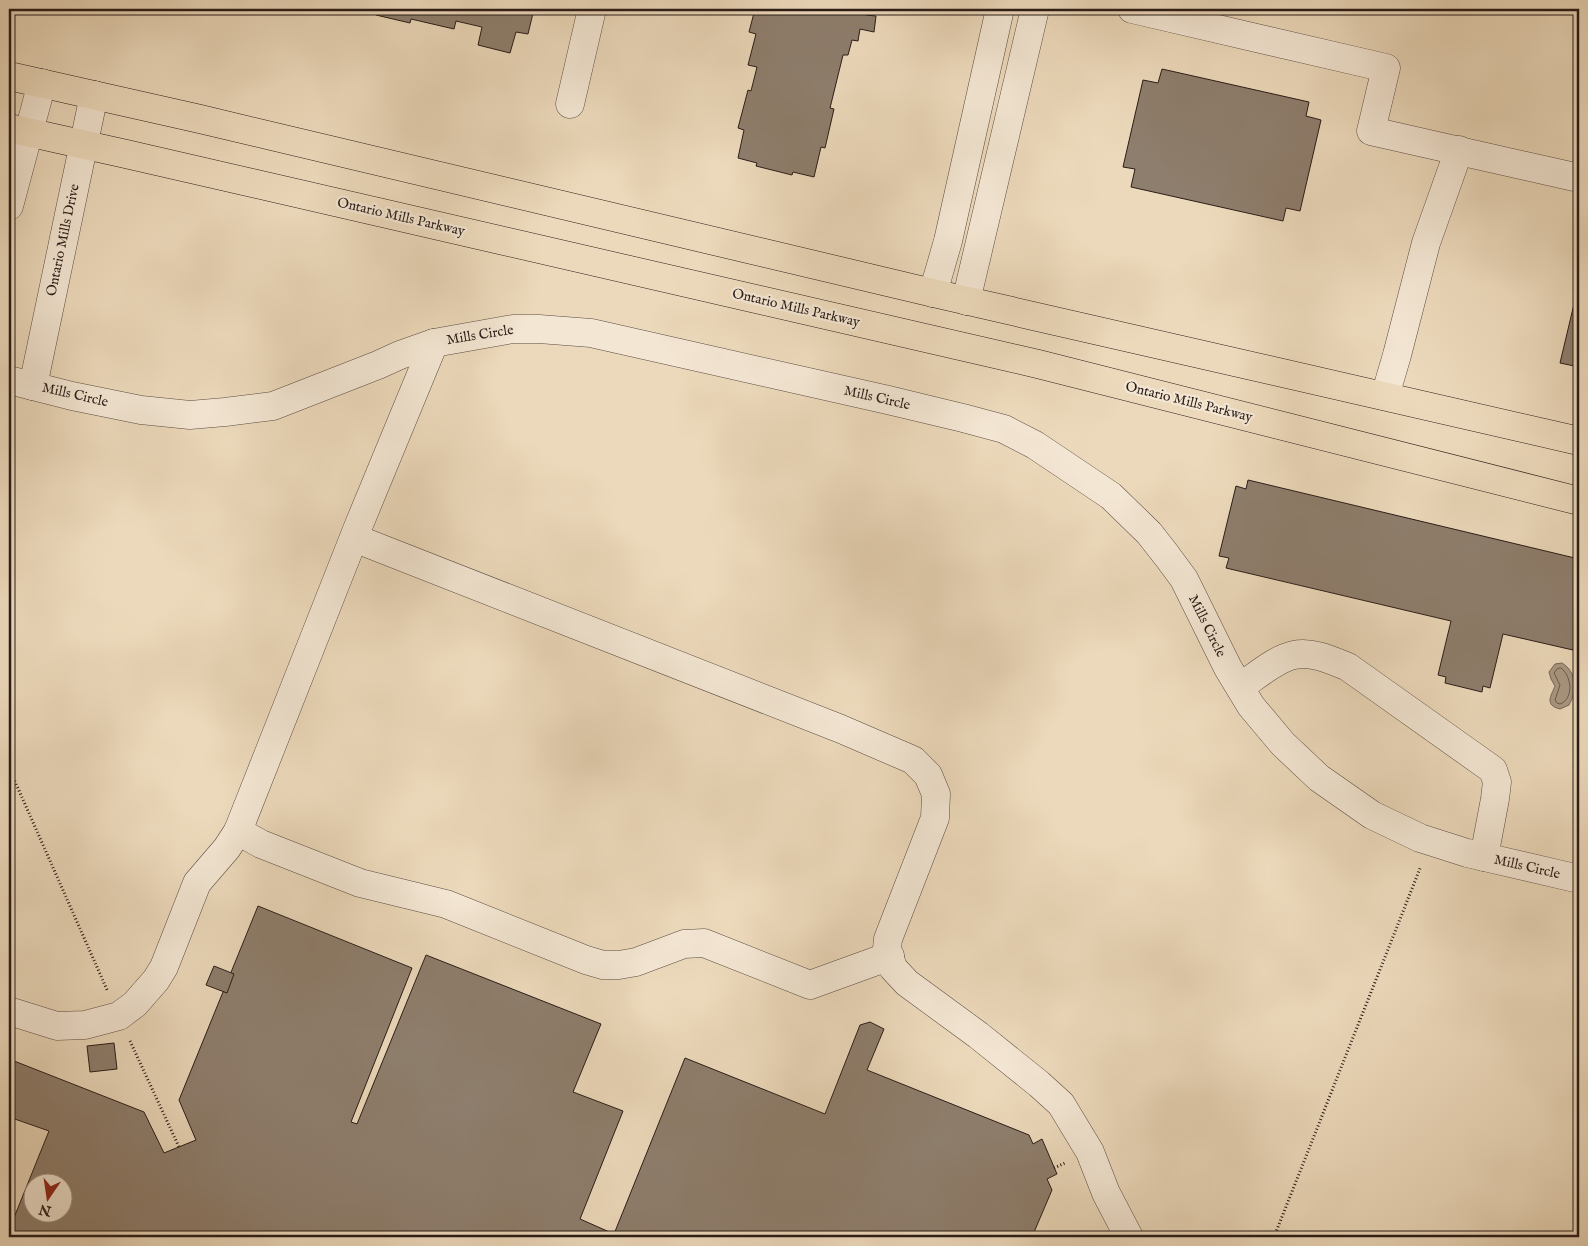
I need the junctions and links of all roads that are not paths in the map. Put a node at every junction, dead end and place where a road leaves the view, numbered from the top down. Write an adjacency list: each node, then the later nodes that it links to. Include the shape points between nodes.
1 (592, 9): 8 (street)
2 (1000, 9): 14 (street, via 948,241)
3 (1035, 9): 15 (street)
4 (1132, 9): 11 (street, via 1386,68 1371,131)
5 (9, 76): 6 (main road)
6 (42, 83): 7 (main road); 9 (street)
7 (94, 95): 10 (street, Ontario Mills Drive); 14 (main road)
8 (570, 104)
9 (19, 130): 10 (main road, Ontario Mills Parkway); 13 (street)
10 (83, 144): 17 (street, Ontario Mills Drive); 20 (main road, Ontario Mills Parkway, via 1038,364)
11 (1459, 150): 12 (street); 18 (street, via 1426,243)
12 (1579, 178)
13 (9, 206)
14 (933, 293): 15 (main road)
15 (966, 300): 18 (main road)
16 (434, 343): 17 (street, Mills Circle, via 273,406 257,409 190,415 166,413); 21 (street); 22 (street, Mills Circle, via 513,329 591,333 907,404 1004,430 1035,445 1110,496 1149,533 1184,579)
17 (21, 383)
18 (1385, 396): 19 (main road)
19 (1579, 441)
20 (1579, 501)
21 (354, 538): 23 (street); 26 (street, via 913,760 928,776 936,794 935,818 888,939 886,949)
22 (1240, 688): 24 (street, Mills Circle, via 1283,744 1319,778 1372,815 1429,841); 24 (street, via 1294,654 1309,654 1348,667 1493,770 1497,782)
23 (238, 831): 26 (street, via 260,844 360,884 446,904 603,965 636,962 684,944 704,943 810,985); 27 (street, via 197,883 164,966 135,1004 119,1016 85,1025 57,1026)
24 (1484, 857): 25 (street, Mills Circle)
25 (1579, 879)
26 (890, 956): 28 (street, via 894,968 907,983 978,1035 1061,1104 1090,1152 1106,1193)
27 (9, 1011)
28 (1129, 1237)

